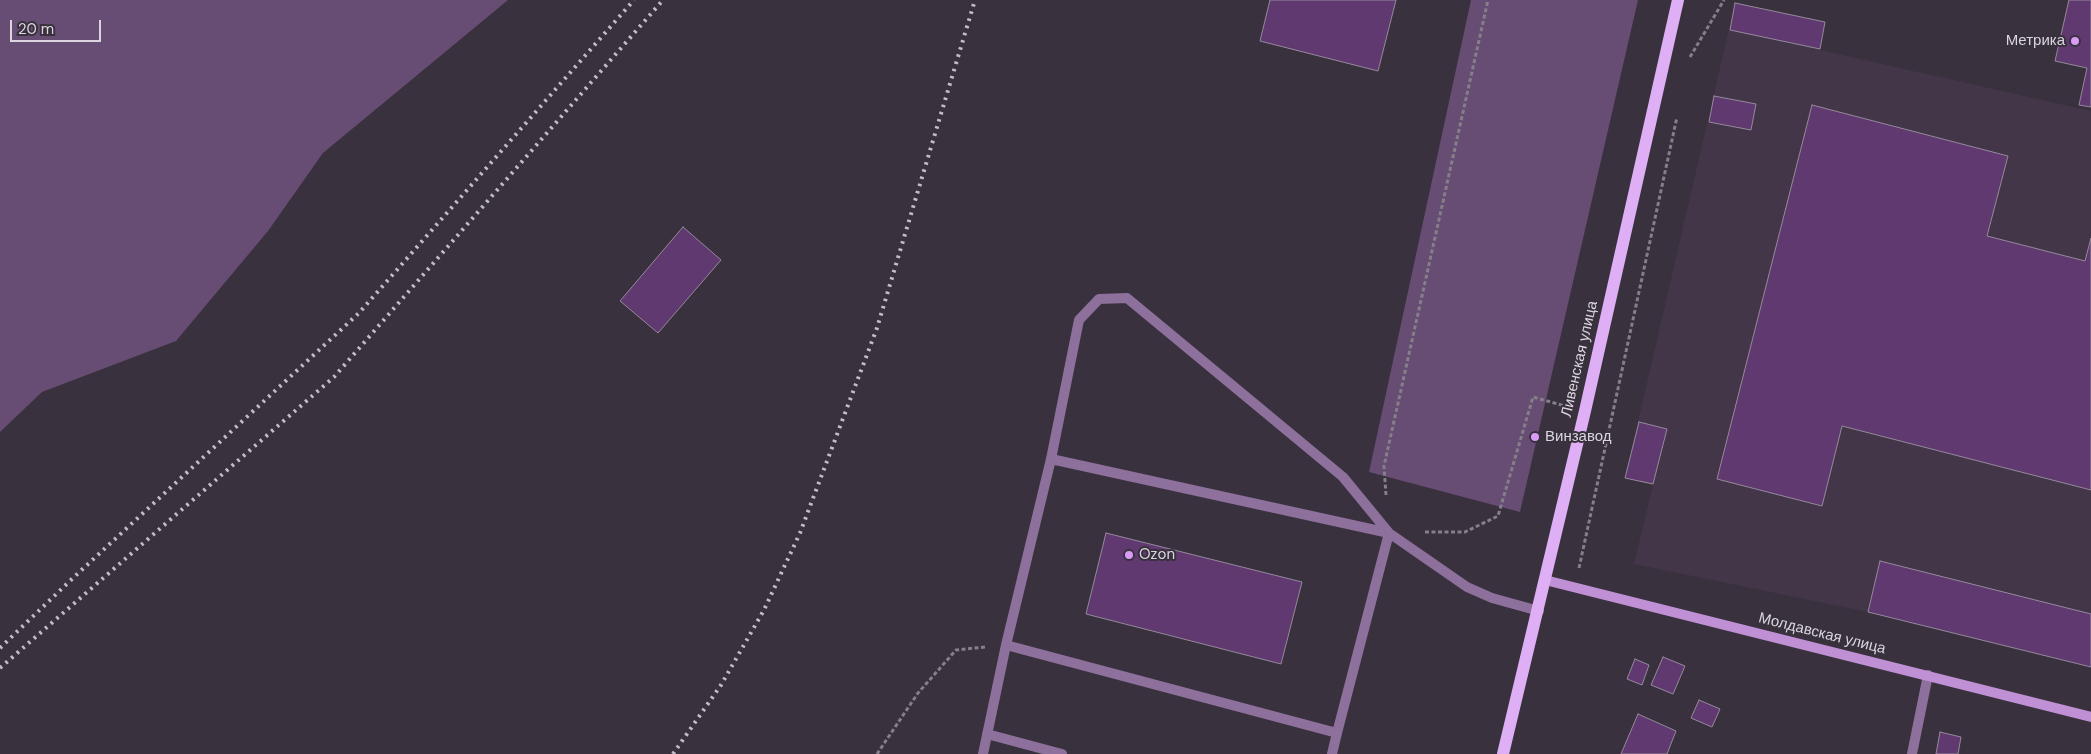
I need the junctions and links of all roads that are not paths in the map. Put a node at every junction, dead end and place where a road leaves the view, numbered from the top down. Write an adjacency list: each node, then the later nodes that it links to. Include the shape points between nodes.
1 (1678, 0): 4 (main road, Ливенская улица)
2 (1052, 459): 3 (lane); 3 (lane, via 1079,320 1099,300 1127,298 1343,477); 6 (lane)
3 (1389, 532): 5 (lane, via 1467,587 1492,598); 9 (lane)
4 (1545, 580): 5 (main road, Ливенская улица); 7 (street, Молдавская улица)
5 (1539, 611): 14 (main road, Ливенская улица)
6 (1006, 645): 9 (lane); 10 (lane)
7 (1928, 676): 8 (street, Молдавская улица); 15 (lane)
8 (2091, 717)
9 (1337, 733): 13 (lane)
10 (987, 734): 11 (lane); 12 (lane)
11 (983, 754)
12 (1062, 754)
13 (1332, 754)
14 (1503, 754)
15 (1912, 754)

